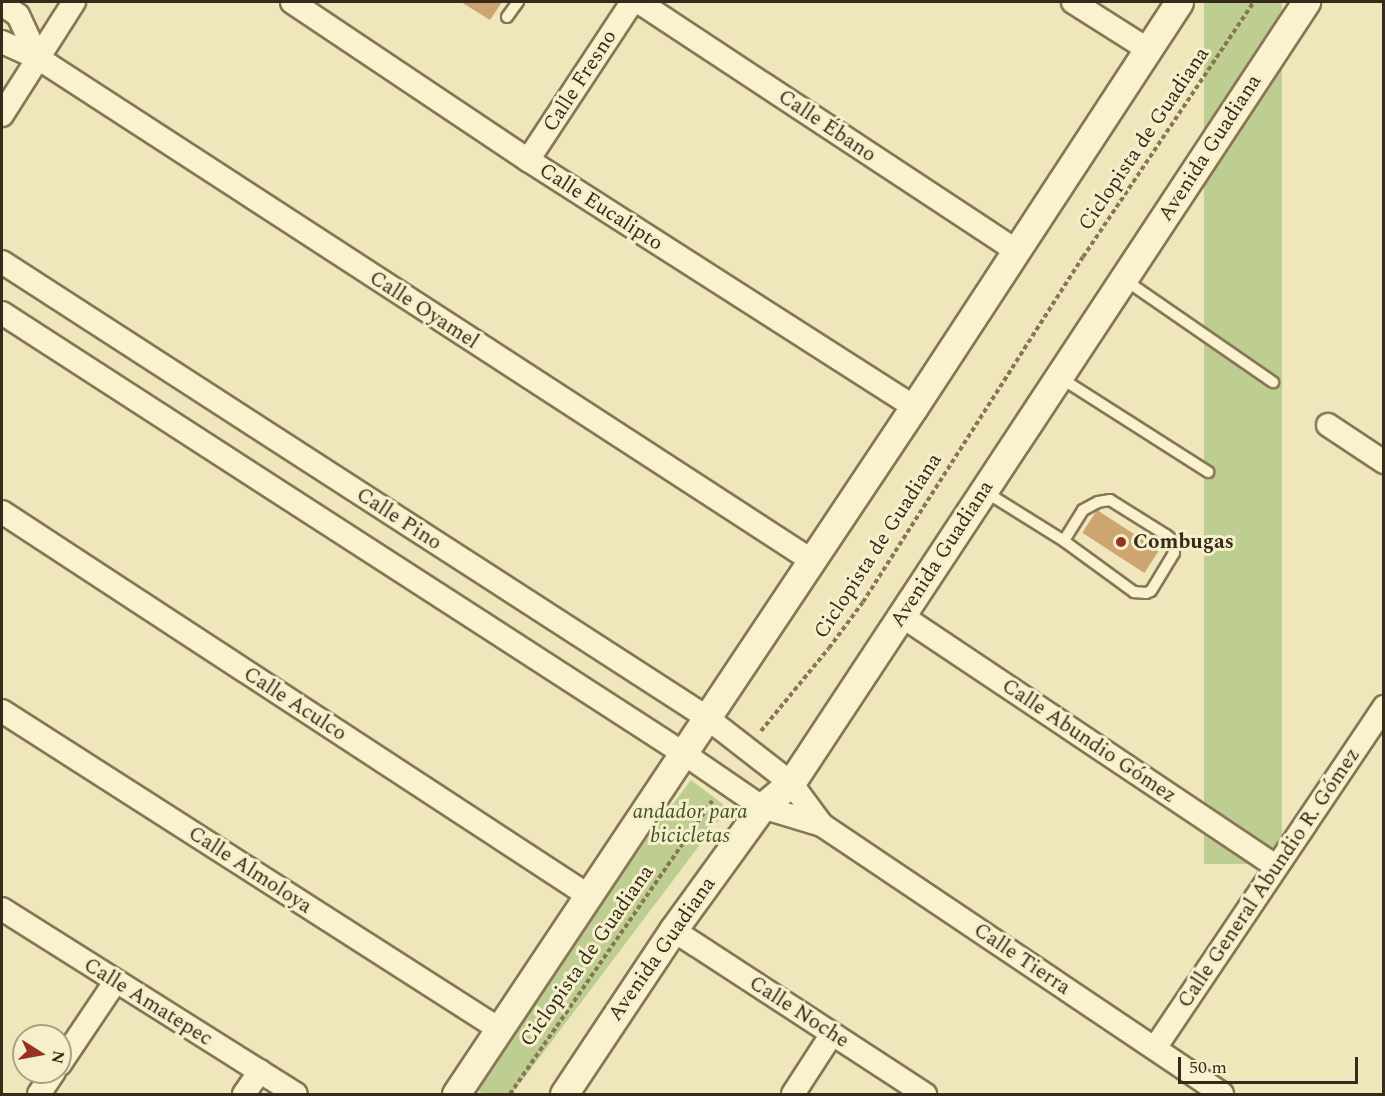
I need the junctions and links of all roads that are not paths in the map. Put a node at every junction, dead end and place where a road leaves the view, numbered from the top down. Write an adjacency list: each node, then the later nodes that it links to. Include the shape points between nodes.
1 (74, 2): 13 (street)
2 (292, 2): 15 (street, Calle Eucalipto)
3 (518, 2): 10 (lane)
4 (632, 2): 15 (street, Calle Fresno)
5 (639, 2): 16 (street, Calle Ébano)
6 (1074, 2): 12 (street)
7 (1179, 2): 12 (street)
8 (1306, 2): 18 (street, Avenida Guadiana)
9 (2, 4): 13 (street, via 18,15)
10 (507, 17)
11 (2, 42): 13 (street, Calle Oyamel)
12 (1147, 50): 16 (street)
13 (38, 58): 14 (street); 29 (street, Calle Oyamel)
14 (2, 115)
15 (528, 160): 22 (street, Calle Eucalipto)
16 (1016, 251): 22 (street)
17 (2, 262): 33 (street, Calle Pino)
18 (1124, 279): 20 (street, Avenida Guadiana); 21 (lane)
19 (2, 314): 34 (street, Calle Pino)
20 (1059, 377): 25 (lane); 26 (street, Avenida Guadiana)
21 (1273, 382)
22 (914, 407): 29 (street)
23 (1328, 425): 24 (street)
24 (1383, 462)
25 (1208, 472)
26 (984, 491): 28 (lane); 30 (street, Avenida Guadiana)
27 (2, 512): 39 (street, Calle Aculco)
28 (1064, 541): 28 (lane, via 1140,593 1151,591 1174,553 1166,535 1110,500 1083,510)
29 (811, 560): 33 (street)
30 (902, 616): 35 (street, Avenida Guadiana); 38 (street, Calle Abundio Gómez)
31 (1383, 707): 38 (street, Calle General Abundio R. Gómez)
32 (2, 711): 43 (street, Calle Almoloya)
33 (706, 717): 34 (street); 35 (street, Calle Pino)
34 (683, 753): 36 (street, Calle Pino); 39 (street)
35 (791, 783): 36 (street, Avenida Guadiana); 37 (street, Calle Tierra)
36 (762, 807): 37 (street, Calle Tierra); 41 (street, Avenida Guadiana)
37 (822, 825): 46 (street, Calle Tierra)
38 (1276, 866): 46 (street, Calle General Abundio R. Gómez)
39 (589, 896): 43 (street)
40 (2, 909): 42 (street, Calle Amatepec)
41 (673, 930): 44 (street, Calle Noche); 51 (street, Avenida Guadiana)
42 (115, 982): 45 (street); 47 (street, Calle Amatepec)
43 (499, 1029): 50 (street)
44 (832, 1034): 52 (street); 53 (street, Calle Noche)
45 (72, 1046)
46 (1155, 1048): 54 (street, Calle Tierra)
47 (260, 1071): 48 (street); 49 (street, Calle Amatepec)
48 (244, 1095)
49 (296, 1095)
50 (456, 1095)
51 (564, 1095)
52 (793, 1095)
53 (925, 1095)
54 (1222, 1095)

